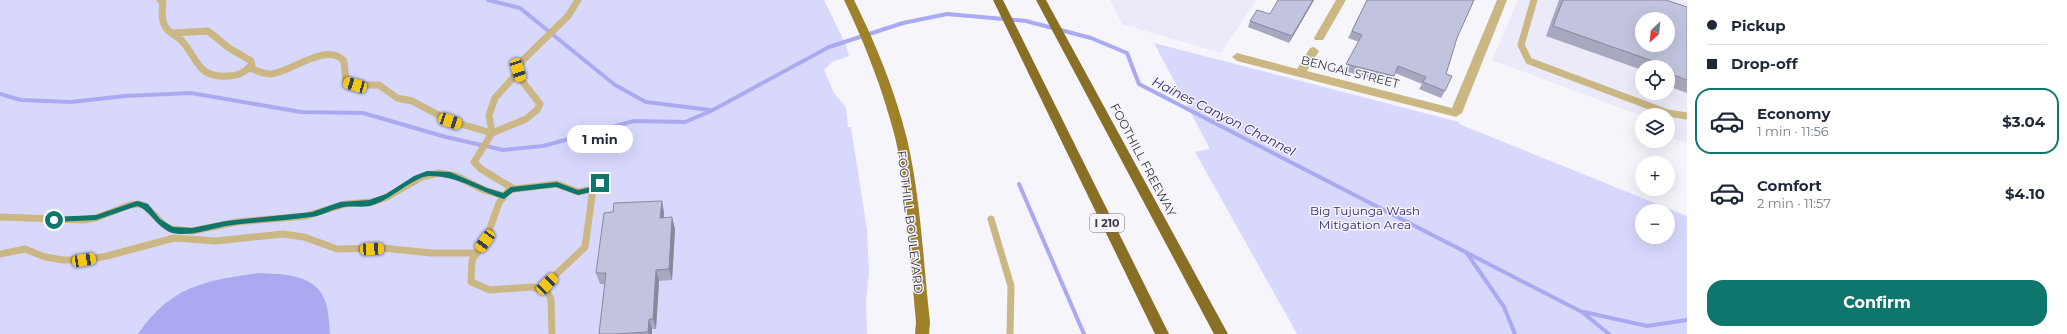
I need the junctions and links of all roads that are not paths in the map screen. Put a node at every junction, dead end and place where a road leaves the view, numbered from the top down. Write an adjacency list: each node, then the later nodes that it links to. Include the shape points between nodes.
1 (578, 0): 14 (lane, via 572,11 522,61)
2 (849, 0): 28 (main road, FOOTHILL BOULEVARD, via 864,30 894,114 909,194)
3 (998, 0): 30 (highway, I 210)
4 (1041, 0): 31 (highway, FOOTHILL FREEWAY)
5 (1341, 0): 10 (street)
6 (1502, 0): 15 (street, BENGAL STREET, via 1456,113)
7 (1534, 0): 16 (lane, via 1521,45 1528,61 1668,113)
8 (162, 1): 9 (lane, via 165,26)
9 (173, 33): 13 (lane, via 208,31 229,48 251,60); 13 (lane, via 183,42 200,71 208,76 234,76)
10 (1319, 38)
11 (1314, 50): 15 (street)
12 (1237, 57): 15 (street, BENGAL STREET)
13 (250, 68): 17 (lane, via 270,74 314,58 337,57 346,66 346,82 355,85 379,85 397,98 412,101 450,121)
14 (518, 70): 17 (lane, via 490,104 489,122); 17 (lane, via 522,81 540,104 523,119)
15 (1300, 73)
16 (1687, 116)
17 (492, 133): 19 (lane, via 474,162 476,167)
18 (606, 178): 20 (lane)
19 (514, 189): 20 (lane, via 557,184 578,192); 21 (lane, via 509,190)
20 (593, 189): 26 (lane, via 585,247 547,284)
21 (504, 196): 22 (lane, via 450,174 439,173 416,178 389,196 370,203 345,204 313,214 226,223 192,231 177,232 170,229 157,221 146,206 137,204 82,220); 24 (lane, via 495,212 485,241)
22 (0, 217)
23 (992, 219): 29 (lane, via 1011,286)
24 (476, 253): 25 (lane, via 431,253 382,248 348,250 304,237 283,234 216,241 174,238 84,260 45,257 25,249); 26 (lane, via 470,273 471,282 478,286 490,290 532,287)
25 (0, 254)
26 (547, 291): 27 (lane, via 551,300)
27 (552, 334)
28 (922, 334)
29 (1010, 334)
30 (1162, 334)
31 (1221, 334)

